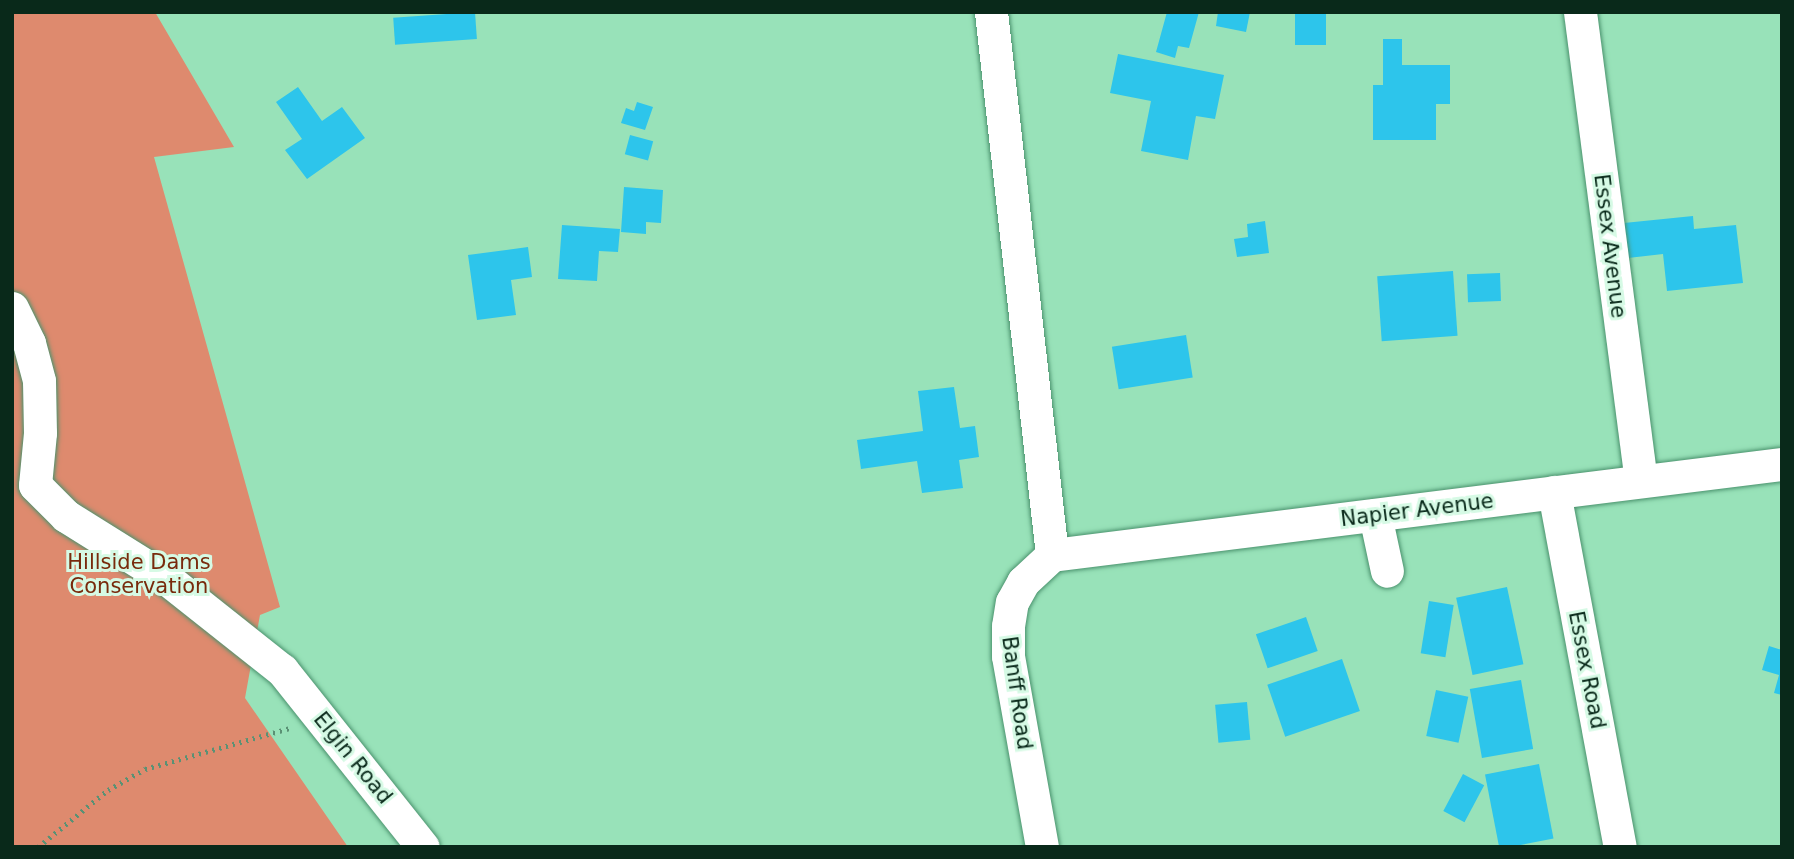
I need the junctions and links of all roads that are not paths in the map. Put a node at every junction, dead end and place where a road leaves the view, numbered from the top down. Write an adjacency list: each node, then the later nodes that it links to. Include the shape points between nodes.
1 (991, 12): 8 (street)
2 (1580, 12): 5 (street, Essex Avenue)
3 (12, 307): 10 (street, Elgin Road, via 29,343 39,381 35,485 66,516 167,579 282,670)
4 (1782, 464): 5 (street, Napier Avenue)
5 (1641, 480): 6 (street, Napier Avenue)
6 (1553, 492): 7 (street, Napier Avenue); 12 (street, Essex Road)
7 (1375, 515): 8 (street, Napier Avenue); 9 (street)
8 (1052, 555): 11 (street, Banff Road, via 1023,582 1012,602 1008,626 1008,656)
9 (1387, 570)
10 (423, 847)
11 (1042, 847)
12 (1620, 847)

